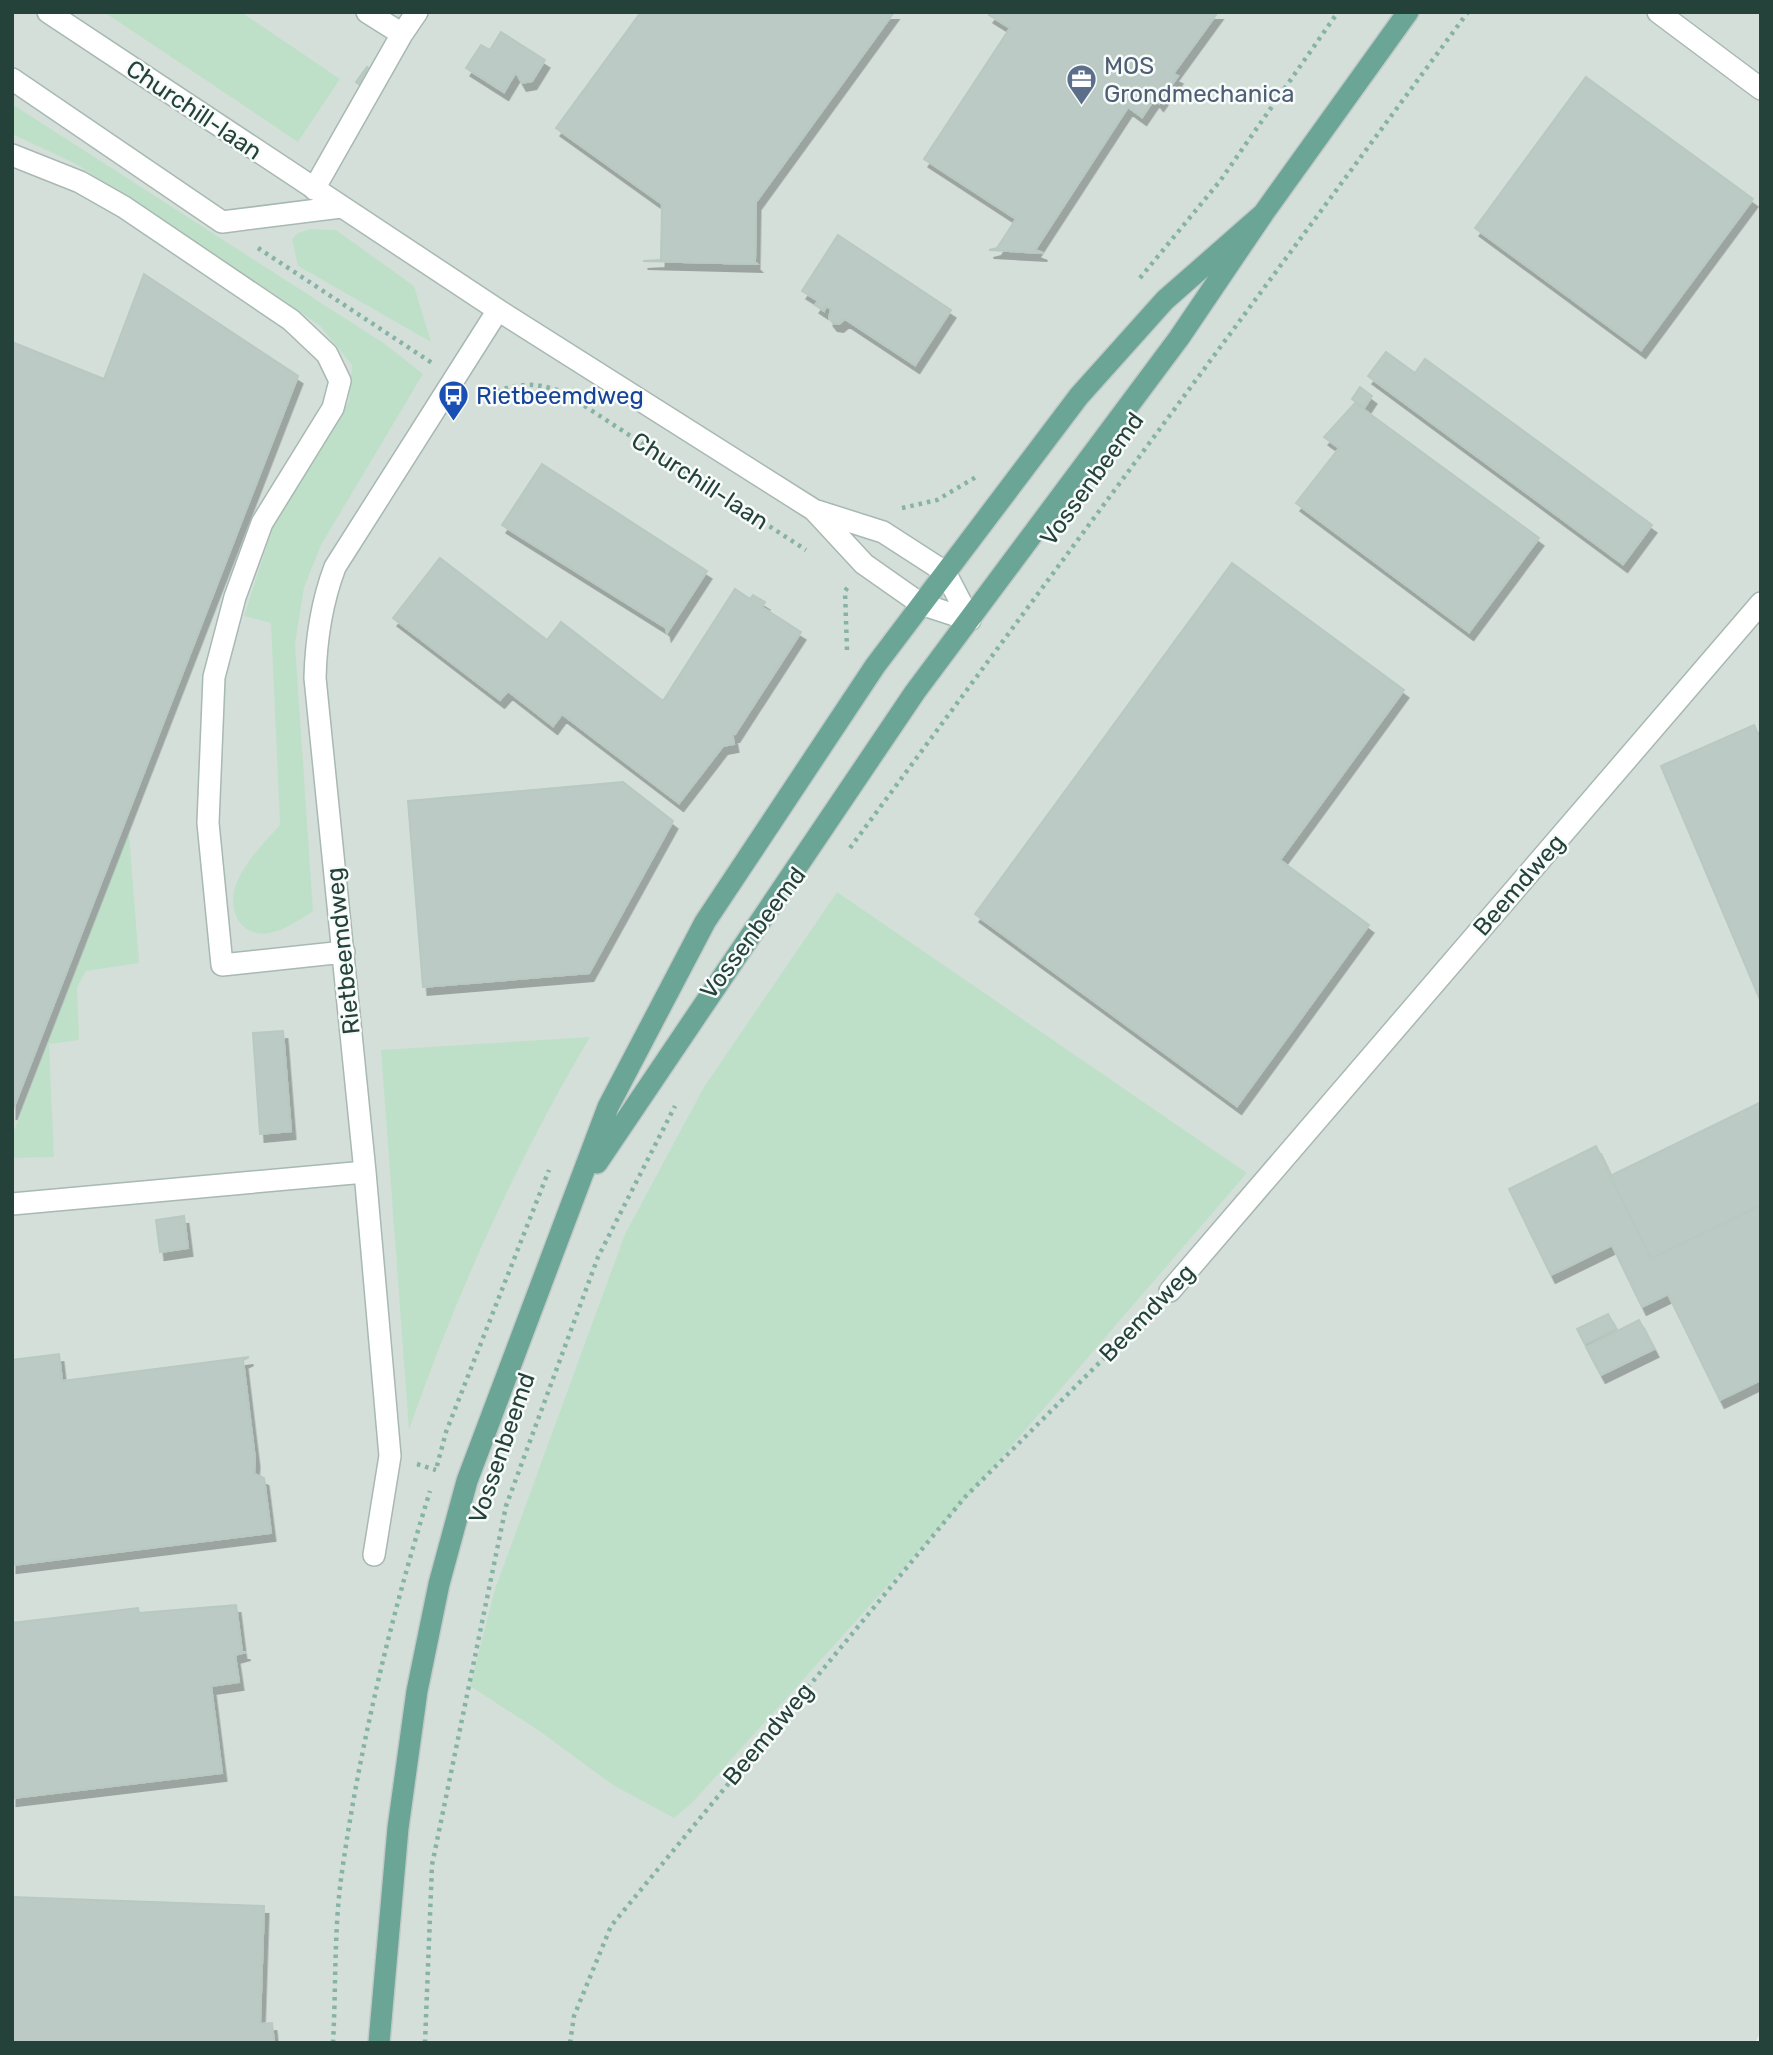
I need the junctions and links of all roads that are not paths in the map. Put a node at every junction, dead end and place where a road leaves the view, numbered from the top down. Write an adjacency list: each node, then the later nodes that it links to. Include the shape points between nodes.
1 (48, 12): 10 (street, Churchill-laan)
2 (367, 12): 6 (street)
3 (417, 12): 6 (street)
4 (1408, 12): 12 (main road, Vossenbeemd)
5 (1658, 12): 8 (street)
6 (402, 34): 10 (street)
7 (12, 79): 11 (street, via 222,222)
8 (1761, 89)
9 (12, 155): 19 (street, via 80,182 124,207 292,320 327,354 340,381 326,419 262,523 235,597 214,677 208,822 222,965)
10 (314, 189): 11 (street, Churchill-laan)
11 (341, 207): 13 (street, Churchill-laan)
12 (1263, 214): 15 (main road, Vossenbeemd, via 1165,300 1079,396); 18 (main road, Vossenbeemd, via 1179,338)
13 (498, 310): 14 (street, Churchill-laan); 19 (street, Rietbeemdweg, via 335,567 325,593 316,635 315,678)
14 (814, 510): 15 (street, Churchill-laan, via 883,532); 17 (street, Churchill-laan, via 863,564)
15 (945, 572): 17 (main road, Vossenbeemd); 18 (street, Churchill-laan)
16 (1761, 603): 23 (street, Beemdweg)
17 (921, 604): 18 (street, Churchill-laan); 21 (main road, Vossenbeemd, via 705,922 608,1107)
18 (970, 620): 21 (main road, Vossenbeemd, via 768,906)
19 (344, 953): 20 (street, Rietbeemdweg)
20 (365, 1172): 22 (street); 24 (street, Rietbeemdweg, via 390,1456)
21 (579, 1191): 25 (main road, Vossenbeemd, via 467,1482 439,1584 417,1691 398,1828)
22 (12, 1204)
23 (1170, 1291)
24 (374, 1555)
25 (379, 2043)

